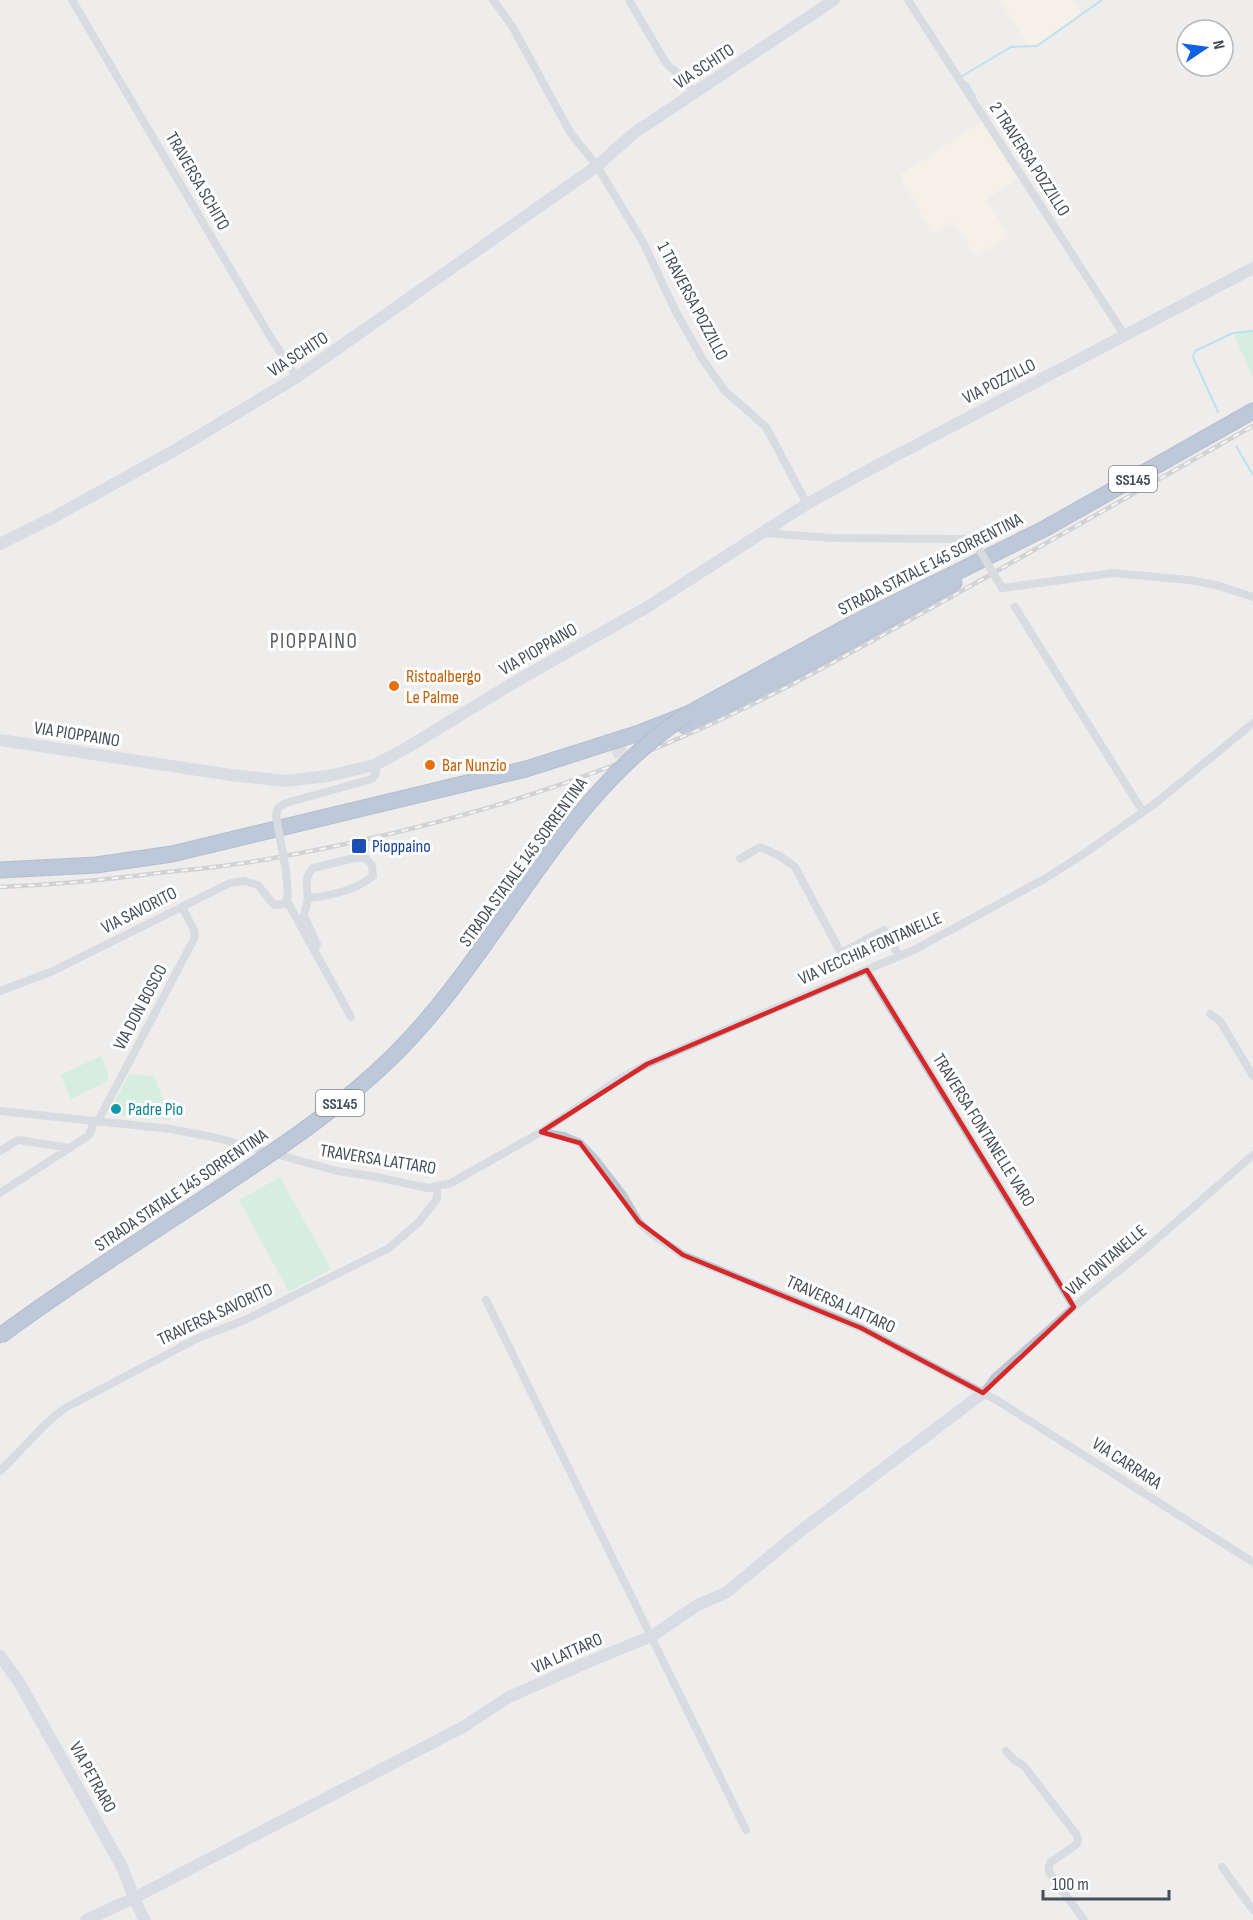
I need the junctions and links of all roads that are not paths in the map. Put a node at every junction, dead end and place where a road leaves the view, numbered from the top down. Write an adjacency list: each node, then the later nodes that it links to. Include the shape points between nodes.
1 (72, 0): 10 (street, TRAVERSA SCHITO)
2 (493, 0): 7 (street, via 512,26 570,132)
3 (629, 0): 6 (street, via 666,63)
4 (834, 0): 6 (street, VIA SCHITO)
5 (908, 0): 9 (street, 2 TRAVERSA POZZILLO)
6 (694, 94): 7 (street, VIA SCHITO, via 634,133)
7 (597, 166): 10 (street, VIA SCHITO); 12 (street, 1 TRAVERSA POZZILLO, via 644,244 703,360 725,391 766,427)
8 (1253, 268): 9 (street, VIA POZZILLO)
9 (1125, 336): 12 (street, VIA POZZILLO)
10 (297, 377): 14 (street, VIA SCHITO, via 177,449)
11 (1253, 411): 15 (highway, STRADA STATALE 145 SORRENTINA / SS145)
12 (807, 504): 13 (street, VIA POZZILLO)
13 (765, 533): 16 (street, bridge, via 972,540 1002,588 1113,573 1189,580); 22 (street, VIA PIOPPAINO, via 644,609)
14 (0, 544)
15 (1012, 545): 18 (highway, STRADA STATALE 145 SORRENTINA / SS145, via 757,674); 18 (highway, via 869,632 742,700)
16 (1253, 597)
17 (1015, 607): 24 (street)
18 (686, 720): 23 (highway, bridge, via 565,758); 47 (highway, STRADA STATALE 145 SORRENTINA / SS145, bridge, via 647,742 602,786 424,1026 356,1090 274,1152)
19 (1253, 723): 24 (street, VIA VECCHIA FONTANELLE)
20 (0, 740): 22 (street, VIA PIOPPAINO, via 285,781)
21 (612, 753): 23 (highway, via 458,796)
22 (375, 765): 28 (street, bridge, via 372,779 278,808)
23 (365, 808): 26 (highway, via 172,854 96,865)
24 (1143, 812): 31 (street, VIA VECCHIA FONTANELLE, via 1046,878)
25 (740, 860): 31 (street, via 760,847 792,863 841,953 884,930)
26 (0, 870)
27 (308, 898): 27 (street, via 366,882 373,876 372,865 365,858 356,858 312,868 306,887); 30 (street, via 303,916 317,944)
28 (287, 902): 29 (street, VIA SAVORITO, via 274,905 258,885 236,882); 30 (street)
29 (183, 907): 33 (street, VIA SAVORITO, via 53,971); 38 (street, VIA DON BOSCO, via 195,937)
30 (314, 950): 35 (street)
31 (899, 956): 32 (street, VIA VECCHIA FONTANELLE)
32 (867, 970): 39 (street, VIA VECCHIA FONTANELLE, via 647,1064); 46 (street, TRAVERSA FONTANELLE VARO)
33 (0, 992)
34 (1210, 1014): 36 (street, via 1220,1021)
35 (351, 1017)
36 (1253, 1077)
37 (0, 1111): 38 (street, TRAVERSA LATTARO)
38 (96, 1121): 40 (street, VIA DON BOSCO, via 88,1136); 43 (street, TRAVERSA LATTARO, via 171,1129 337,1171)
39 (541, 1132): 43 (street, TRAVERSA LATTARO, via 451,1183); 48 (street, TRAVERSA LATTARO, via 580,1143 616,1186 639,1222 682,1255 861,1328)
40 (70, 1148): 41 (street, via 18,1140); 44 (street, VIA DON BOSCO)
41 (0, 1151)
42 (1253, 1155): 46 (street, VIA FONTANELLE)
43 (437, 1187): 49 (street, TRAVERSA SAVORITO, via 437,1199 419,1222 389,1248 245,1320 198,1338 68,1407 50,1418)
44 (0, 1193)
45 (486, 1300): 51 (street)
46 (1074, 1307): 48 (street, VIA FONTANELLE, via 995,1377)
47 (0, 1336)
48 (983, 1393): 50 (street, VIA CARRARA); 51 (street, VIA LATTARO, via 798,1533 727,1592 696,1606)
49 (0, 1471)
50 (1253, 1562)
51 (652, 1636): 54 (street); 56 (street, VIA LATTARO, via 509,1697 463,1727)
52 (0, 1656): 56 (street, VIA PETRARO, via 19,1682 122,1865)
53 (1006, 1751): 60 (street, via 1024,1766 1076,1834 1077,1844 1048,1866)
54 (746, 1830)
55 (1222, 1867): 57 (street)
56 (134, 1898): 58 (street, VIA LATTARO); 59 (street, VIA PETRARO)
57 (1253, 1910)
58 (86, 1920)
59 (146, 1920)
60 (1084, 1920)

